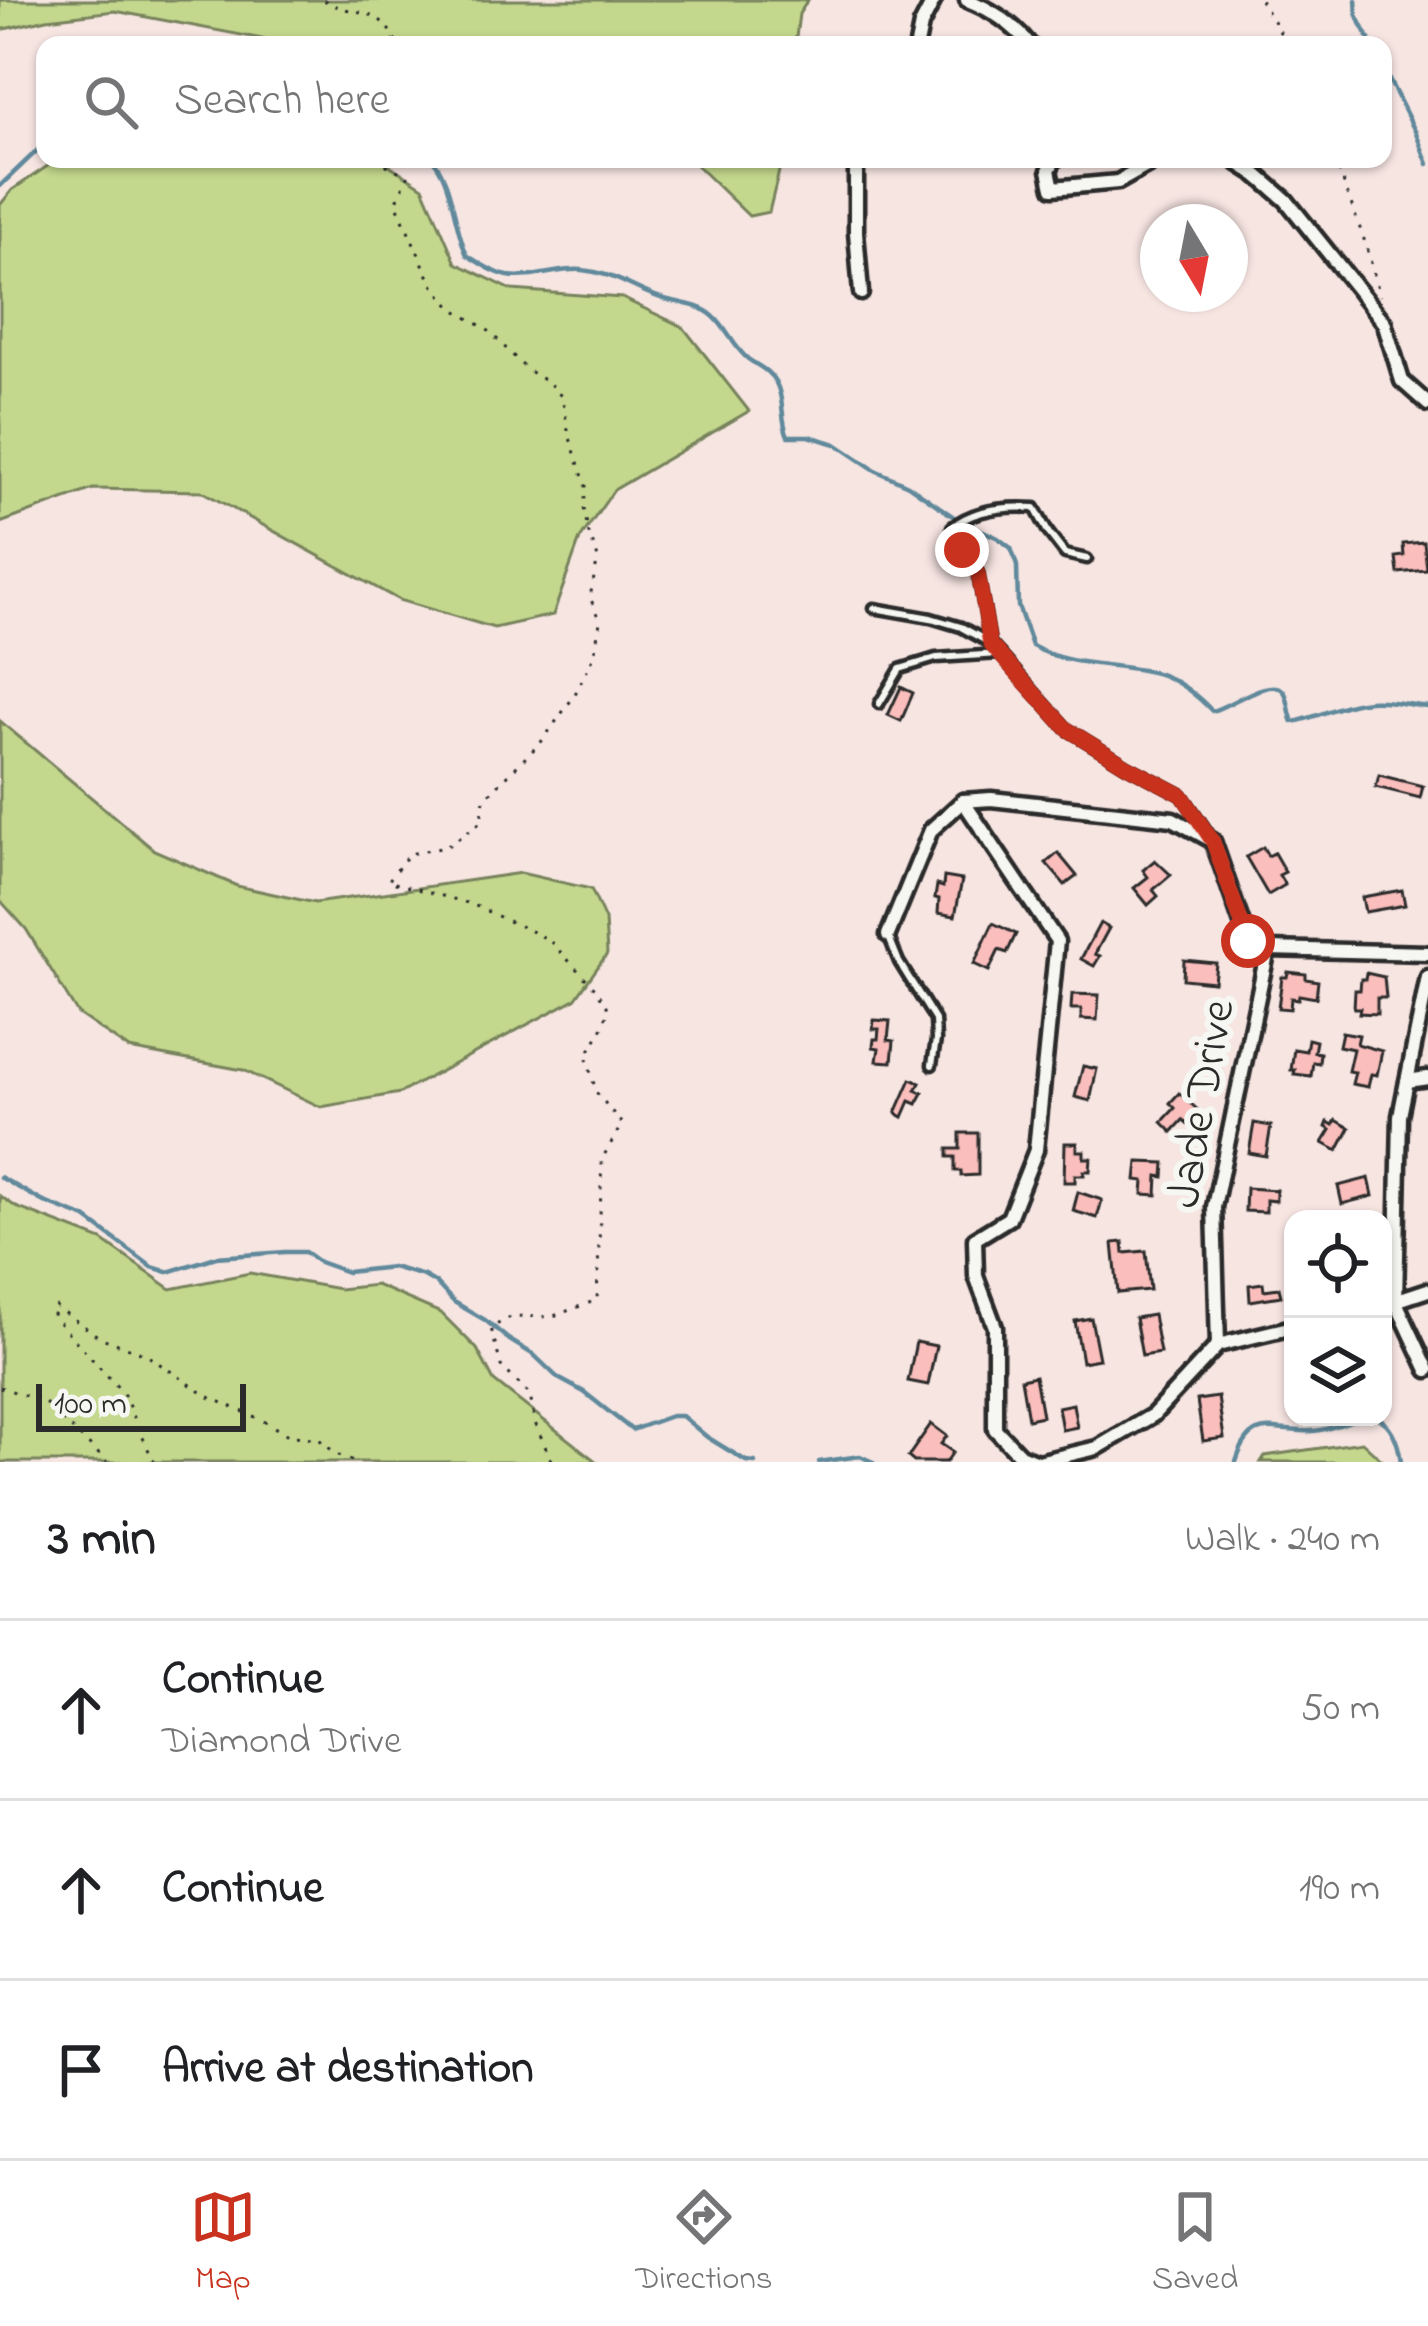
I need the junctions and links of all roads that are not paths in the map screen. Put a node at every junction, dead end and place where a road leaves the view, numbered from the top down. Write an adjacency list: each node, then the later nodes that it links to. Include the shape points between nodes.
1 (934, 0): 3 (street)
2 (967, 0): 4 (street)
3 (919, 36)
4 (1023, 36)
5 (856, 168): 9 (street)
6 (1050, 168): 7 (street, via 1053,188 1118,182)
7 (1143, 168)
8 (1246, 168): 10 (street, via 1286,200 1384,322 1402,381)
9 (861, 292)
10 (1428, 404)
11 (1087, 559): 13 (lane, via 1065,554 1035,508 967,515 952,527 978,573)
12 (874, 608): 13 (lane, via 961,626)
13 (990, 644): 14 (lane)
14 (1000, 654): 15 (lane, via 900,669); 17 (lane, via 1067,729 1182,795)
15 (879, 704)
16 (963, 801): 17 (street, via 1173,819); 18 (street, via 931,830); 32 (street, via 1057,941 1036,1150 1009,1218 975,1239 976,1276 995,1327 995,1429)
17 (1213, 842): 19 (street, via 1248,941)
18 (888, 935): 22 (lane, via 935,1020)
19 (1268, 950): 20 (street); 30 (street, Jade Drive, via 1214,1208)
20 (1428, 953)
21 (1428, 977): 24 (street)
22 (932, 1065)
23 (1428, 1078): 24 (street)
24 (1407, 1081): 25 (street)
25 (1392, 1266)
26 (1428, 1290): 27 (street)
27 (1392, 1302)
28 (1392, 1307): 31 (street)
29 (1284, 1329): 30 (street)
30 (1218, 1345): 32 (street, via 1153,1415 1097,1448)
31 (1428, 1370)
32 (1037, 1462)

